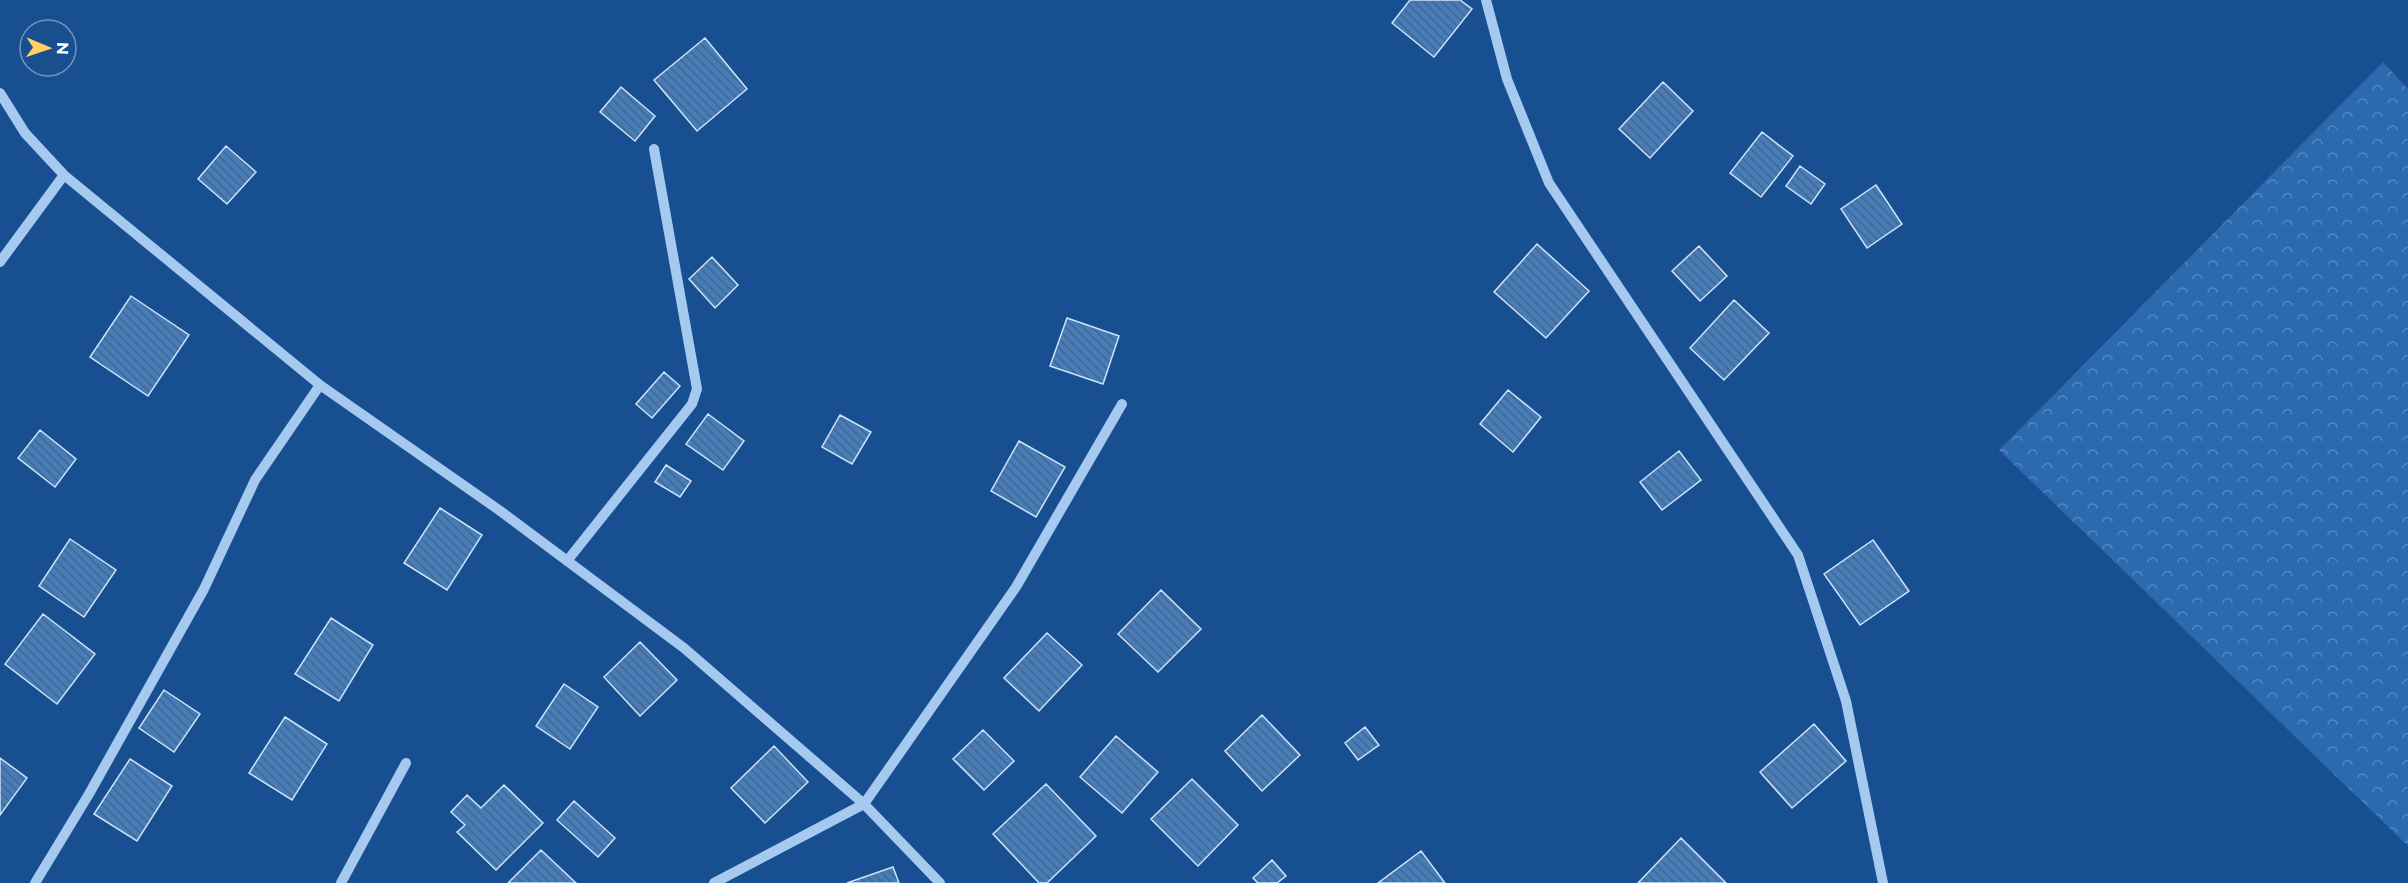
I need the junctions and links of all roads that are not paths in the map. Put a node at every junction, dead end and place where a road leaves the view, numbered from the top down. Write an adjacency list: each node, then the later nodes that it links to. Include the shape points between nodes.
1 (1486, 0): 15 (street, via 1507,79 1549,183 1798,555 1846,701)
2 (0, 93): 4 (street, via 25,133)
3 (654, 149): 8 (street, via 698,389 692,404)
4 (64, 175): 5 (street); 6 (street)
5 (0, 262)
6 (320, 385): 8 (street); 11 (street, via 255,480 204,589)
7 (1122, 404): 10 (street, via 1016,587)
8 (567, 561): 10 (street, via 684,648)
9 (406, 764): 12 (street)
10 (864, 804): 13 (street); 14 (street)
11 (35, 883)
12 (341, 883)
13 (714, 883)
14 (940, 883)
15 (1883, 883)

